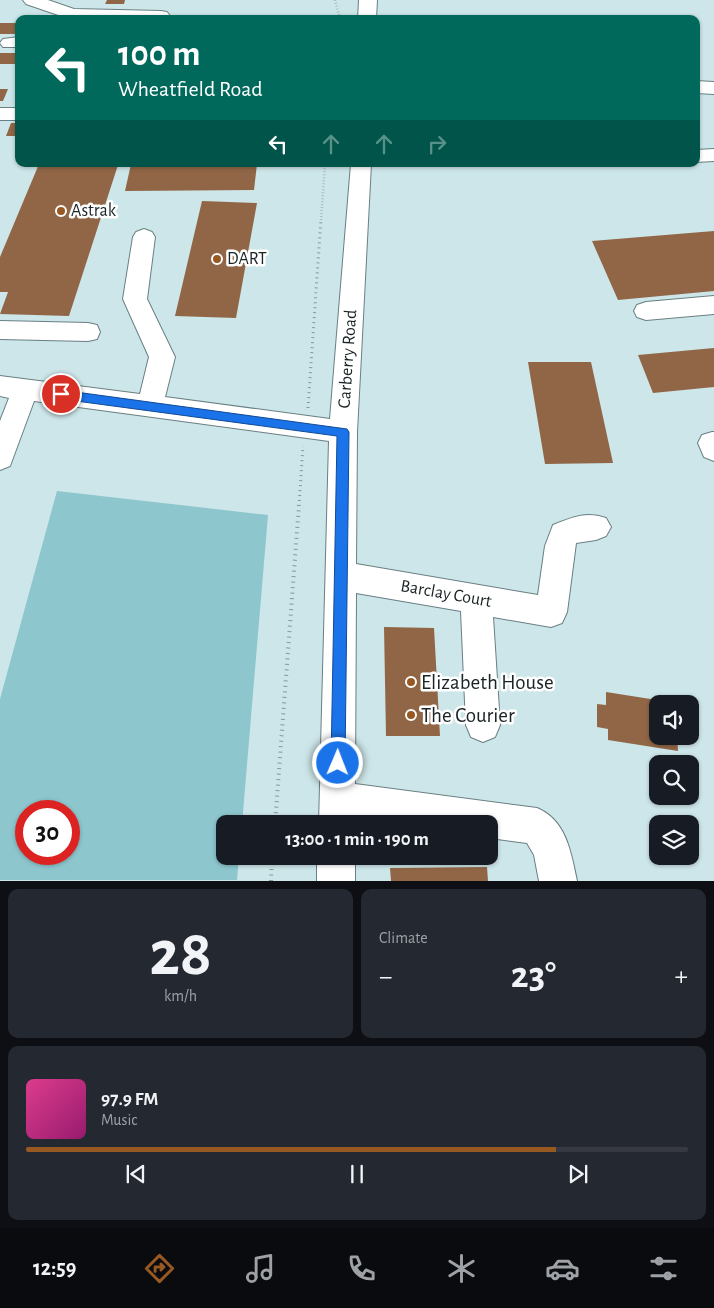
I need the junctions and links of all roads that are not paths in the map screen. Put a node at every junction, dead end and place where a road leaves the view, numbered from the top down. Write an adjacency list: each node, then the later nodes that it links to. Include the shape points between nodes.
1 (32, 0): 4 (street)
2 (368, 0): 6 (street)
3 (162, 11): 5 (street)
4 (67, 15)
5 (88, 15)
6 (367, 15)
7 (700, 88): 8 (street)
8 (714, 88)
9 (0, 114): 10 (street)
10 (15, 114)
11 (714, 155): 12 (street)
12 (700, 156)
13 (361, 167): 21 (street, Carberry Road)
14 (144, 236): 20 (street, via 134,299 162,357)
15 (714, 305): 16 (street)
16 (646, 311)
17 (0, 330): 18 (street)
18 (88, 332)
19 (13, 388): 20 (street); 22 (street)
20 (150, 406): 21 (street)
21 (343, 432): 24 (street, Carberry Road)
22 (0, 458)
23 (596, 527): 25 (street, Barclay Court, via 578,528 564,534 551,612)
24 (341, 576): 25 (street, Barclay Court); 27 (street, Carberry Road)
25 (476, 599): 26 (street)
26 (483, 725)
27 (337, 812): 30 (street, via 537,826 552,848)
28 (336, 865): 29 (street)
29 (336, 880)
30 (558, 880)

